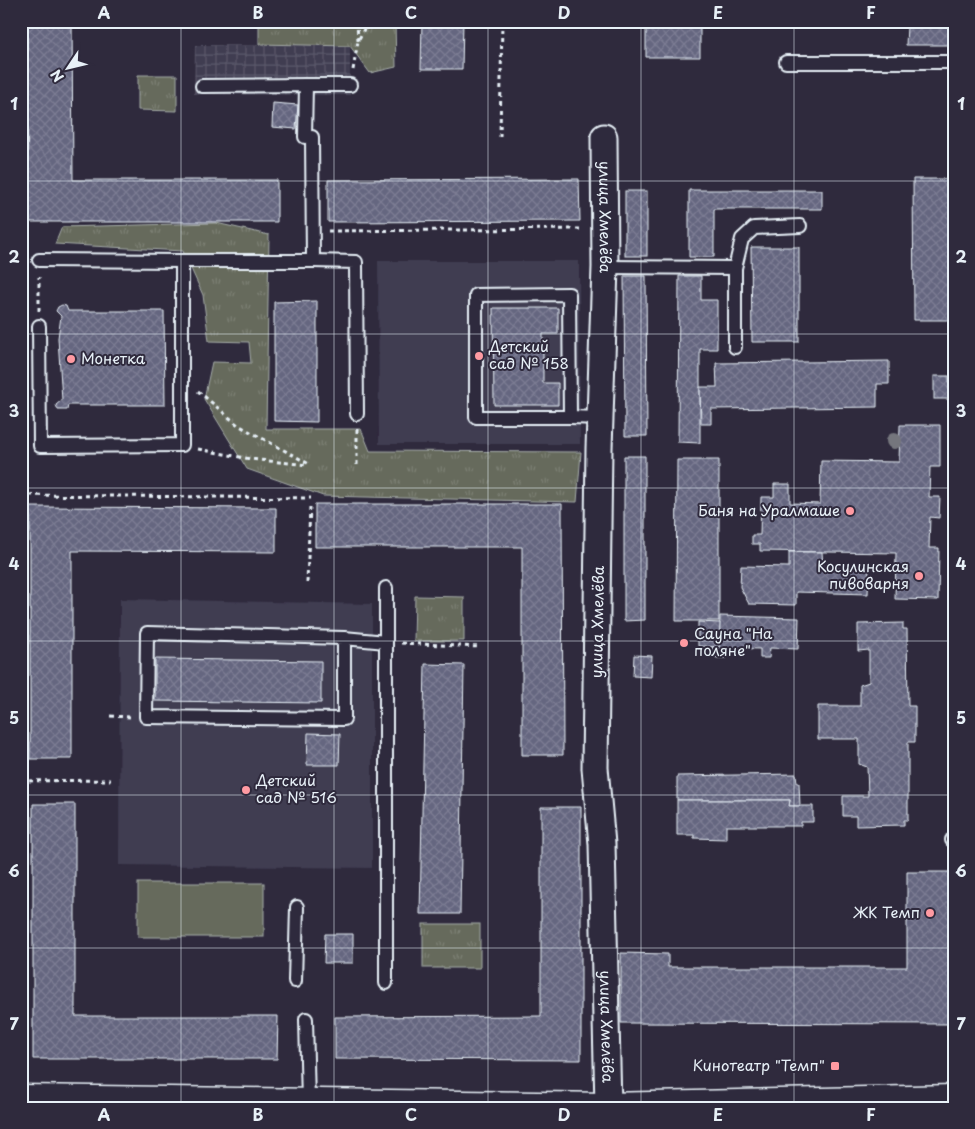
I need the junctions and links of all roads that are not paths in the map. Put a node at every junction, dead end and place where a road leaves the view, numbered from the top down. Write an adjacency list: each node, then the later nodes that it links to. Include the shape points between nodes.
1 (786, 62): 2 (lane)
2 (954, 62)
3 (306, 85): 4 (lane); 5 (lane); 10 (lane)
4 (350, 85)
5 (202, 86)
6 (604, 137): 11 (street, улица Хмелёва)
7 (800, 226): 12 (lane, via 754,228 742,239)
8 (40, 260): 9 (lane)
9 (182, 261): 10 (lane); 13 (lane, via 182,445 40,446)
10 (313, 261): 15 (lane, via 356,262)
11 (605, 267): 12 (lane); 17 (street, улица Хмелёва)
12 (735, 268): 14 (lane)
13 (39, 326)
14 (734, 347)
15 (356, 414)
16 (570, 417): 16 (lane, via 476,417 476,294 569,294); 17 (lane)
17 (600, 418): 30 (street, улица Хмелёва, via 595,768 602,844)
18 (386, 588): 20 (lane)
19 (344, 638): 19 (lane, via 344,719 146,718 147,633); 20 (lane)
20 (386, 642): 23 (lane)
21 (297, 908): 22 (lane)
22 (296, 981)
23 (386, 983)
24 (306, 1020): 27 (lane)
25 (21, 1098): 28 (main road)
26 (954, 1100): 31 (main road)
27 (308, 1102): 28 (main road); 29 (main road)
28 (86, 1104)
29 (347, 1105): 30 (main road)
30 (608, 1107): 31 (main road)
31 (638, 1107)

